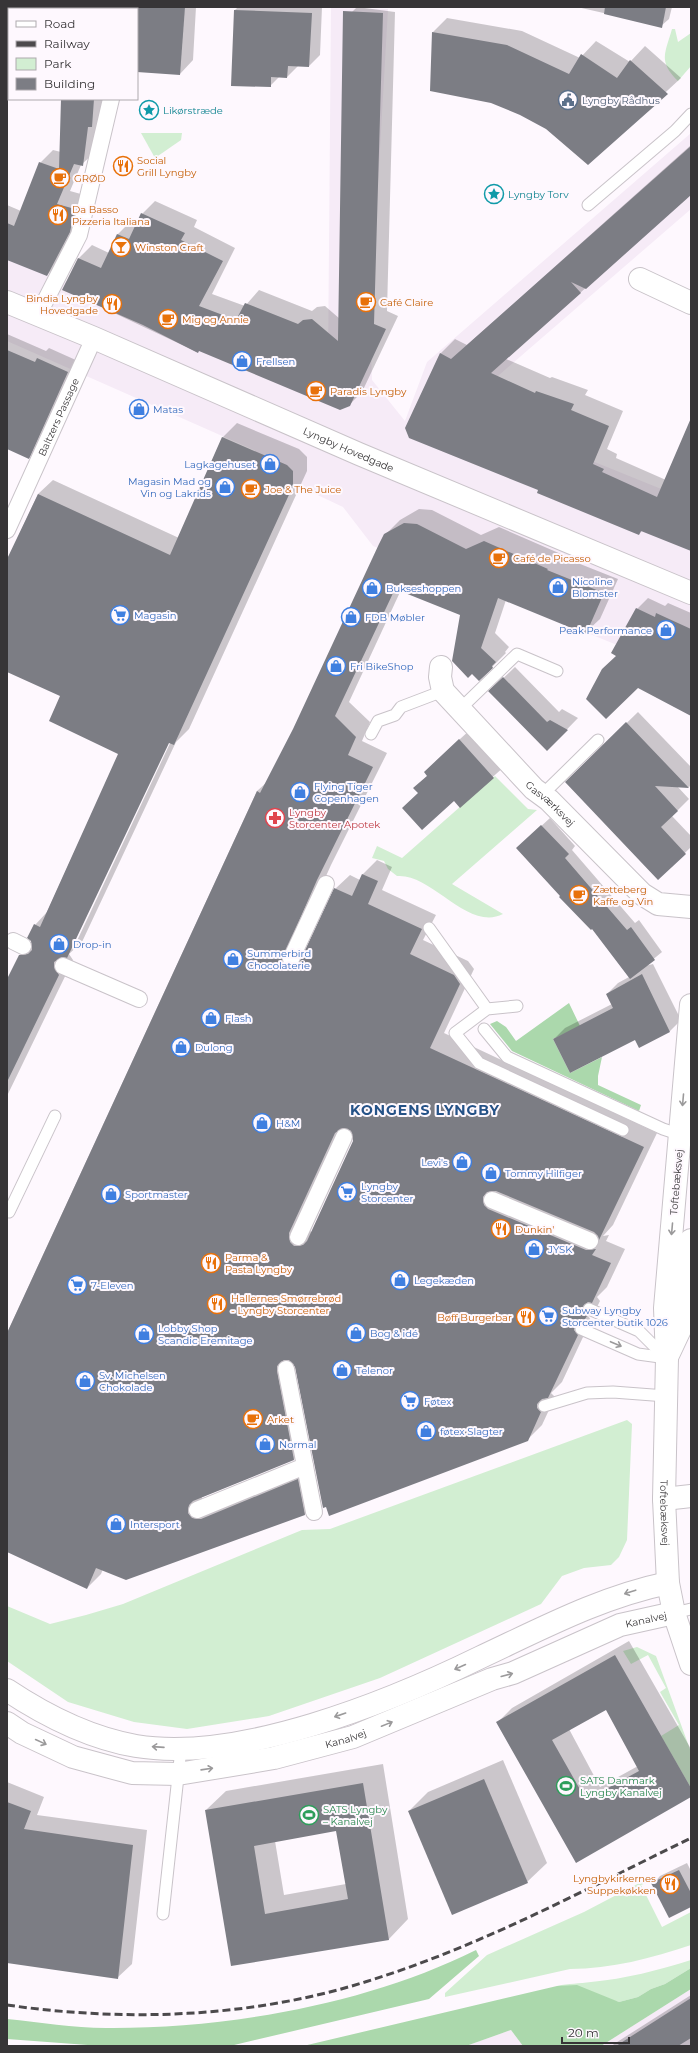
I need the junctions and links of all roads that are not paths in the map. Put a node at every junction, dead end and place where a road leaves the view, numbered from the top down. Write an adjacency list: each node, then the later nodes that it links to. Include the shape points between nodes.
1 (111, 100): 7 (street, via 79,235)
2 (691, 114): 3 (lane)
3 (588, 205)
4 (640, 279): 6 (street)
5 (7, 302): 7 (street, Lyngby Hovedgade)
6 (691, 303)
7 (38, 315): 8 (street, Lyngby Hovedgade)
8 (94, 338): 9 (street, Baltzers Passage); 10 (street, Lyngby Hovedgade, via 346,449)
9 (7, 530)
10 (691, 593)
11 (441, 667): 13 (street)
12 (557, 671): 14 (lane, via 517,654)
13 (443, 691): 14 (street, Gasværksvej); 15 (lane, via 401,707 394,715 378,722)
14 (459, 710): 17 (street, Gasværksvej)
15 (371, 734)
16 (598, 740): 17 (lane)
17 (542, 795): 19 (street, Gasværksvej, via 642,894 658,904)
18 (326, 884): 21 (street)
19 (691, 907)
20 (429, 928): 26 (lane)
21 (291, 959)
22 (63, 966): 23 (street)
23 (139, 999)
24 (691, 1005): 30 (street, Toftebæksvej, one-way to 30)
25 (517, 1006): 26 (lane)
26 (487, 1009): 29 (lane, via 455,1033 479,1063)
27 (484, 1029): 30 (lane, via 507,1057 663,1129)
28 (55, 1116): 33 (lane)
29 (623, 1130)
30 (686, 1135): 39 (street, Toftebæksvej, one-way to 39, via 665,1308)
31 (344, 1137): 34 (street)
32 (492, 1200): 36 (street)
33 (9, 1212)
34 (298, 1238)
35 (691, 1240): 39 (street, Toftebæksvej, via 684,1321)
36 (590, 1241)
37 (590, 1309): 39 (lane, via 639,1331)
38 (580, 1329): 39 (lane, one-way to 39, via 638,1354)
39 (667, 1358): 41 (street, Toftebæksvej)
40 (286, 1369): 43 (street)
41 (666, 1396): 42 (lane, via 614,1392 587,1394); 45 (street, Toftebæksvej)
42 (544, 1406)
43 (305, 1466): 46 (street); 47 (street)
44 (691, 1496): 45 (street)
45 (664, 1499): 48 (street, Toftebæksvej)
46 (197, 1510)
47 (314, 1512)
48 (668, 1582): 49 (street, Toftebæksvej); 53 (street, one-way to 53, via 619,1595 565,1616 392,1698 253,1740)
49 (683, 1611): 50 (street, Toftebæksvej); 54 (street, Kanalvej, one-way to 49, via 274,1758 353,1737 492,1679 513,1673 620,1625)
50 (691, 1664)
51 (7, 1690): 53 (street, one-way to 51, via 137,1746 80,1729 32,1707)
52 (7, 1723): 54 (street, Kanalvej, one-way to 54, via 22,1733 73,1757 132,1774)
53 (182, 1749): 54 (lane)
54 (178, 1774): 55 (lane)
55 (163, 1914)

